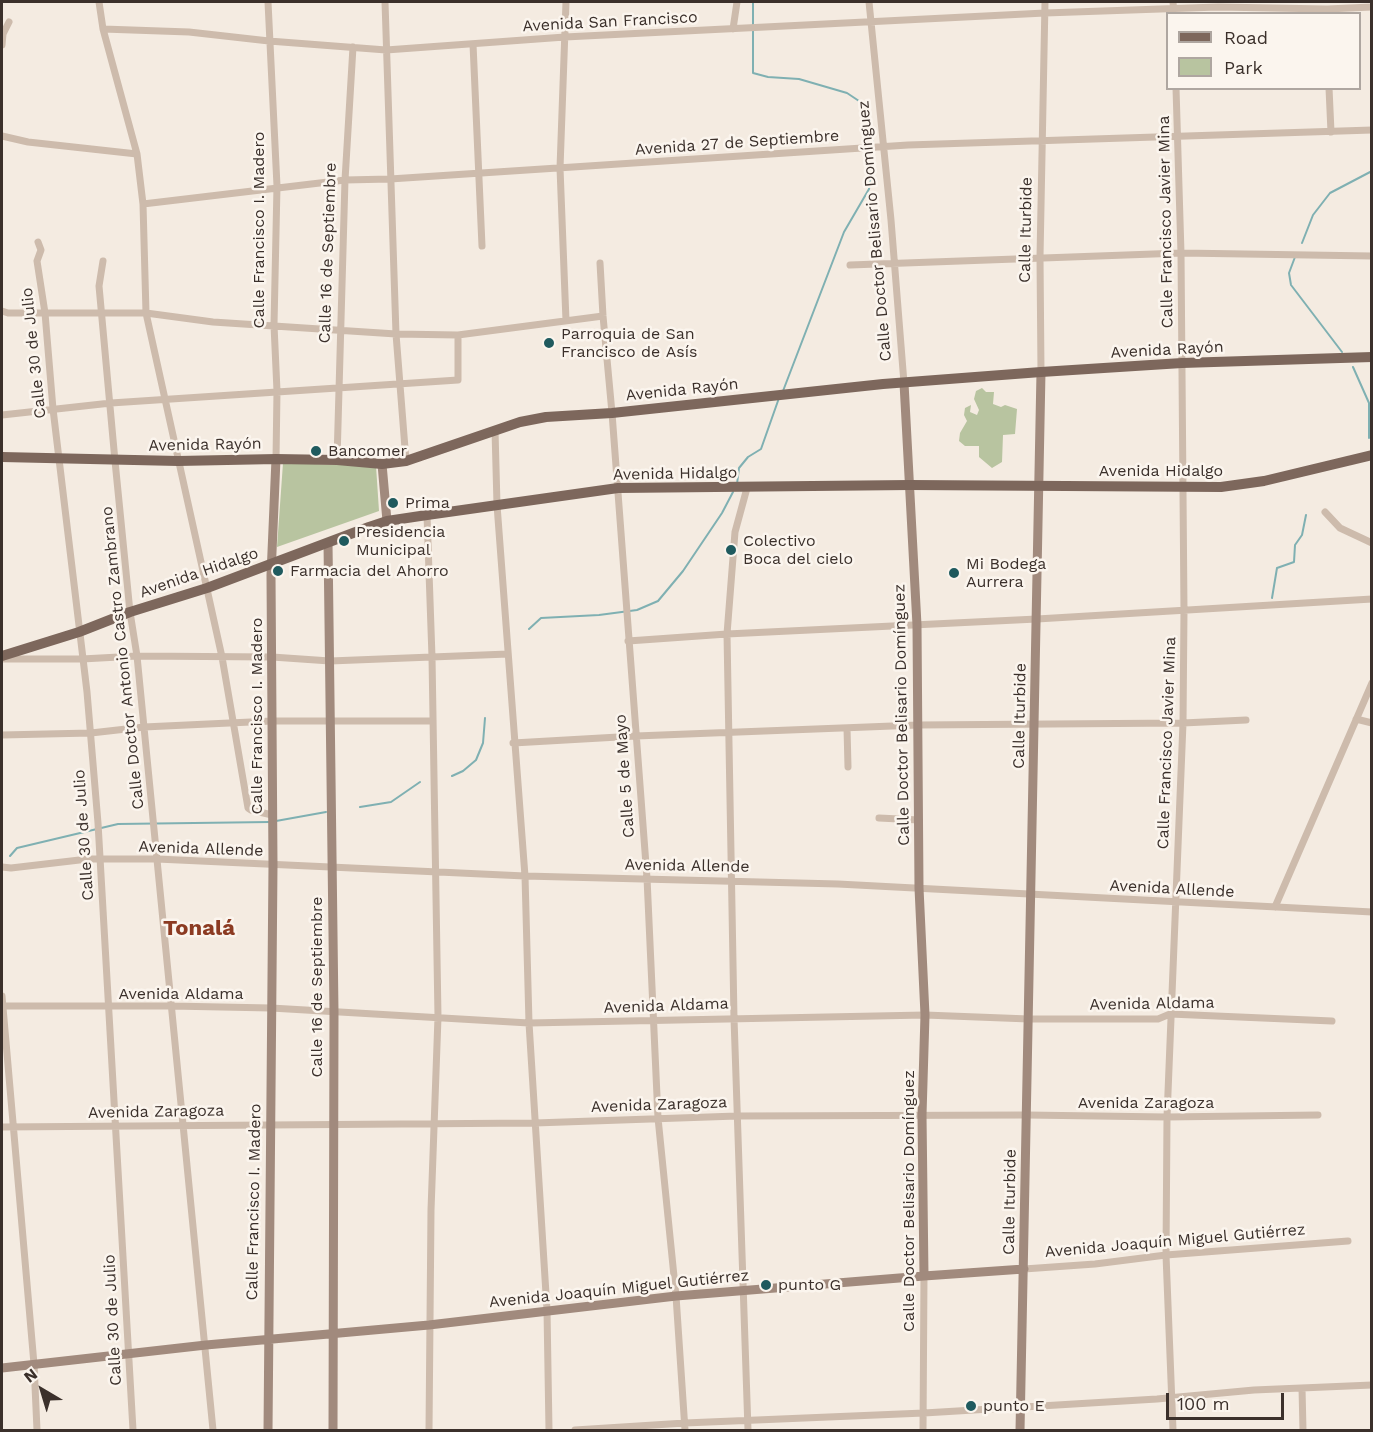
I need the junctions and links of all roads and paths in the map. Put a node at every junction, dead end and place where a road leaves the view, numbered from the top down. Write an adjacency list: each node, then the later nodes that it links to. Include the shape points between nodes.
1 (99, 2): 16 (street)
2 (268, 2): 19 (street, Calle Francisco I. Madero)
3 (385, 2): 23 (street)
4 (566, 2): 18 (street)
5 (737, 2): 17 (street)
6 (869, 2): 15 (street, Calle Doctor Belisario Domínguez)
7 (1045, 2): 13 (street, Calle Iturbide)
8 (1332, 2): 12 (street)
9 (1219, 4): 11 (street, Avenida San Francisco); 12 (street, Avenida San Francisco)
10 (1371, 7): 12 (street, Avenida San Francisco)
11 (1173, 8): 13 (street, Avenida San Francisco)
12 (1327, 11)
13 (1045, 13): 15 (street, Avenida San Francisco); 30 (street, Calle Iturbide)
14 (9, 22): 21 (street)
15 (871, 22): 17 (street, Avenida San Francisco); 31 (street, Calle Doctor Belisario Domínguez)
16 (103, 29): 19 (street, Avenida San Francisco, via 189,32); 32 (street)
17 (733, 29): 18 (street, Avenida San Francisco)
18 (565, 37): 20 (street, Avenida San Francisco); 33 (street)
19 (268, 41): 22 (street, Avenida San Francisco); 37 (street, Calle Francisco I. Madero)
20 (473, 44): 23 (street, Avenida San Francisco); 34 (street)
21 (2, 45)
22 (353, 47): 23 (street, Avenida San Francisco); 36 (street, Calle 16 de Septiembre)
23 (386, 50): 35 (street)
24 (1176, 90): 28 (street, Calle Francisco Javier Mina)
25 (1329, 90): 27 (street)
26 (1371, 130): 27 (street, Avenida 27 de Septiembre)
27 (1330, 132): 28 (street, Avenida 27 de Septiembre)
28 (1178, 135): 30 (street, Avenida 27 de Septiembre); 41 (street, Calle Francisco Javier Mina)
29 (2, 136): 32 (street)
30 (1042, 140): 31 (street, Avenida 27 de Septiembre); 43 (street, Calle Iturbide)
31 (883, 146): 33 (street, Avenida 27 de Septiembre); 45 (street, Calle Doctor Belisario Domínguez)
32 (137, 154): 38 (street)
33 (560, 168): 34 (street, Avenida 27 de Septiembre); 53 (street)
34 (478, 173): 35 (street, Avenida 27 de Septiembre); 40 (street)
35 (390, 179): 36 (street, Avenida 27 de Septiembre); 56 (street)
36 (345, 180): 37 (street, Avenida 27 de Septiembre); 55 (street, Calle 16 de Septiembre)
37 (277, 186): 38 (street, Avenida 27 de Septiembre); 54 (street, Calle Francisco I. Madero)
38 (143, 204): 50 (street)
39 (38, 242): 49 (street, Calle 30 de Julio)
40 (482, 246)
41 (1181, 253): 42 (street); 43 (street); 59 (street, Calle Francisco Javier Mina)
42 (1371, 256)
43 (1040, 257): 45 (street); 60 (street, Calle Iturbide)
44 (103, 261): 51 (street, Calle Doctor Antonio Castro Zambrano, via 99,286)
45 (895, 262): 47 (street); 61 (street, Calle Doctor Belisario Domínguez)
46 (600, 263): 52 (street, Calle 5 de Mayo)
47 (850, 265)
48 (2, 311): 49 (street)
49 (45, 313): 51 (street); 67 (street, Calle 30 de Julio)
50 (146, 313): 51 (street); 54 (street); 65 (street)
51 (102, 314): 66 (street, Calle Doctor Antonio Castro Zambrano)
52 (603, 316): 53 (street); 68 (street, Calle 5 de Mayo)
53 (566, 321): 57 (street)
54 (274, 325): 55 (street); 64 (street, Calle Francisco I. Madero)
55 (340, 330): 56 (street); 63 (street, Calle 16 de Septiembre)
56 (396, 334): 57 (street); 62 (street)
57 (458, 335): 62 (street, via 458,380)
58 (1371, 357): 59 (main road, Avenida Rayón)
59 (1182, 363): 60 (main road, Avenida Rayón); 84 (street, Calle Francisco Javier Mina)
60 (1041, 372): 61 (main road, Avenida Rayón); 81 (street, Calle Iturbide)
61 (904, 383): 68 (main road, Avenida Rayón); 80 (street, Calle Doctor Belisario Domínguez)
62 (399, 384): 63 (street); 78 (street)
63 (339, 386): 64 (street); 75 (street, Calle 16 de Septiembre)
64 (277, 391): 65 (street); 74 (street, Calle Francisco I. Madero)
65 (164, 399): 66 (street); 77 (street)
66 (111, 403): 67 (street); 76 (street, Calle Doctor Antonio Castro Zambrano)
67 (53, 409): 69 (street); 73 (street, Calle 30 de Julio)
68 (612, 413): 70 (main road, Avenida Rayón, via 546,417); 82 (street, Calle 5 de Mayo)
69 (2, 416)
70 (495, 430): 78 (main road, Avenida Rayón); 85 (street)
71 (1371, 455): 84 (main road, Avenida Hidalgo, via 1264,481)
72 (2, 457): 73 (main road, Avenida Rayón)
73 (59, 458): 76 (main road, Avenida Rayón); 98 (street, Calle 30 de Julio)
74 (276, 459): 75 (main road, Avenida Rayón); 77 (main road, Avenida Rayón); 91 (street, Calle Francisco I. Madero)
75 (337, 460): 79 (main road, Avenida Rayón)
76 (115, 461): 77 (main road, Avenida Rayón); 95 (street, Calle Doctor Antonio Castro Zambrano)
77 (178, 461): 92 (street)
78 (406, 462): 79 (main road, Avenida Rayón)
79 (382, 464): 88 (street)
80 (910, 485): 81 (main road, Avenida Hidalgo); 83 (main road, Avenida Hidalgo); 97 (street, Calle Doctor Belisario Domínguez)
81 (1039, 485): 84 (main road, Avenida Hidalgo); 96 (street, Calle Iturbide)
82 (618, 488): 83 (main road, Avenida Hidalgo); 85 (main road, Avenida Hidalgo); 100 (street, Calle 5 de Mayo)
83 (745, 488): 99 (street, via 735,532)
84 (1184, 488): 94 (street, Calle Francisco Javier Mina)
85 (497, 505): 87 (main road, Avenida Hidalgo); 101 (street)
86 (1325, 512): 90 (street, via 1340,528)
87 (427, 515): 88 (main road, Avenida Hidalgo); 105 (street)
88 (387, 521): 89 (main road, Avenida Hidalgo)
89 (328, 543): 91 (main road, Avenida Hidalgo); 108 (street, Calle 16 de Septiembre)
90 (1371, 543)
91 (271, 564): 92 (main road, Avenida Hidalgo); 104 (street, Calle Francisco I. Madero)
92 (207, 588): 95 (main road, Avenida Hidalgo); 103 (street)
93 (1371, 599): 94 (street)
94 (1184, 610): 96 (street); 116 (street, Calle Francisco Javier Mina)
95 (130, 612): 98 (main road, Avenida Hidalgo); 102 (street, Calle Doctor Antonio Castro Zambrano)
96 (1036, 619): 97 (street); 118 (street, Calle Iturbide)
97 (917, 625): 99 (street); 119 (street, Calle Doctor Belisario Domínguez)
98 (79, 632): 106 (main road, Avenida Hidalgo); 107 (street, Calle 30 de Julio)
99 (727, 634): 100 (street); 122 (street)
100 (628, 641): 125 (street, Calle 5 de Mayo)
101 (507, 654): 105 (street); 126 (street)
102 (137, 656): 103 (street); 107 (street); 120 (street, Calle Doctor Antonio Castro Zambrano)
103 (222, 657): 104 (street); 115 (street)
104 (272, 657): 108 (street); 113 (street, Calle Francisco I. Madero)
105 (432, 657): 108 (street); 114 (street)
106 (2, 658): 107 (street)
107 (82, 659): 123 (street, Calle 30 de Julio)
108 (330, 660): 111 (street, Calle 16 de Septiembre)
109 (1371, 683): 110 (street)
110 (1356, 719): 117 (street); 143 (street)
111 (331, 720): 113 (street); 114 (street); 135 (street, Calle 16 de Septiembre)
112 (1246, 720): 116 (street)
113 (272, 721): 115 (street); 128 (street, Calle Francisco I. Madero)
114 (433, 721): 136 (street)
115 (234, 722): 120 (street); 128 (street, via 249,809)
116 (1183, 723): 118 (street); 142 (street, Calle Francisco Javier Mina)
117 (1371, 723)
118 (1035, 724): 119 (street); 141 (street, Calle Iturbide)
119 (918, 725): 121 (street); 130 (street, Calle Doctor Belisario Domínguez)
120 (144, 727): 123 (street); 132 (street, Calle Doctor Antonio Castro Zambrano)
121 (848, 728): 122 (street); 127 (street)
122 (728, 732): 125 (street); 139 (street)
123 (91, 733): 124 (street); 131 (street, Calle 30 de Julio)
124 (2, 735)
125 (636, 736): 126 (street); 138 (street, Calle 5 de Mayo)
126 (513, 743): 137 (street)
127 (848, 767)
128 (272, 817): 133 (street, Calle Francisco I. Madero)
129 (879, 818): 130 (street)
130 (919, 820): 140 (street, Calle Doctor Belisario Domínguez)
131 (100, 859): 132 (street, Avenida Allende); 134 (street, Avenida Allende); 148 (street, Calle 30 de Julio)
132 (157, 859): 133 (street, Avenida Allende); 147 (street, Calle Doctor Antonio Castro Zambrano)
133 (273, 865): 135 (street, Avenida Allende); 149 (street, Calle Francisco I. Madero)
134 (2, 867)
135 (332, 868): 136 (street, Avenida Allende); 150 (street, Calle 16 de Septiembre)
136 (436, 873): 137 (street, Avenida Allende); 153 (street)
137 (525, 876): 138 (street, Avenida Allende); 158 (street)
138 (647, 878): 139 (street, Avenida Allende); 156 (street, Calle 5 de Mayo)
139 (730, 880): 140 (street, Avenida Allende); 154 (street)
140 (920, 888): 141 (street, Avenida Allende); 152 (street, Calle Doctor Belisario Domínguez)
141 (1031, 895): 142 (street, Avenida Allende); 155 (street, Calle Iturbide)
142 (1175, 902): 143 (street, Avenida Allende); 151 (street, Calle Francisco Javier Mina)
143 (1275, 907): 144 (street, Avenida Allende)
144 (1371, 912)
145 (2, 996): 146 (street)
146 (2, 1006): 148 (street, Avenida Aldama); 170 (street)
147 (171, 1006): 148 (street, Avenida Aldama); 149 (street, Avenida Aldama); 168 (street, Calle Doctor Antonio Castro Zambrano)
148 (109, 1007): 171 (street, Calle 30 de Julio)
149 (271, 1008): 150 (street, Avenida Aldama); 169 (street, Calle Francisco I. Madero)
150 (334, 1012): 153 (street, Avenida Aldama); 167 (street, Calle 16 de Septiembre)
151 (1170, 1014): 155 (street, Avenida Aldama, via 1158,1019); 157 (street, Avenida Aldama); 164 (street, Calle Francisco Javier Mina)
152 (925, 1016): 154 (street, Avenida Aldama); 155 (street, Avenida Aldama); 159 (street, Calle Doctor Belisario Domínguez)
153 (438, 1017): 158 (street, Avenida Aldama); 165 (street)
154 (734, 1018): 156 (street, Avenida Aldama); 161 (street)
155 (1029, 1019): 160 (street, Calle Iturbide)
156 (653, 1021): 158 (street, Avenida Aldama); 163 (street, Calle 5 de Mayo)
157 (1332, 1022)
158 (529, 1023): 166 (street)
159 (922, 1115): 160 (street, Avenida Zaragoza); 161 (street, Avenida Zaragoza); 176 (street, Calle Doctor Belisario Domínguez)
160 (1027, 1115): 164 (street, Avenida Zaragoza); 175 (street, Calle Iturbide)
161 (737, 1116): 163 (street, Avenida Zaragoza); 177 (street)
162 (1318, 1116): 164 (street, Avenida Zaragoza)
163 (658, 1118): 166 (street, Avenida Zaragoza); 178 (street, Calle 5 de Mayo)
164 (1167, 1118): 174 (street, Calle Francisco Javier Mina)
165 (435, 1122): 166 (street, Avenida Zaragoza); 167 (street, Avenida Zaragoza); 180 (street)
166 (535, 1123): 179 (street)
167 (332, 1124): 169 (street, Avenida Zaragoza); 181 (street, Calle 16 de Septiembre)
168 (183, 1125): 169 (street, Avenida Zaragoza); 171 (street, Avenida Zaragoza); 183 (street, Calle Doctor Antonio Castro Zambrano)
169 (270, 1125): 182 (street, Calle Francisco I. Madero)
170 (13, 1126): 171 (street, Avenida Zaragoza); 172 (street, Avenida Zaragoza); 185 (street)
171 (116, 1126): 184 (street, Calle 30 de Julio)
172 (2, 1127)
173 (1348, 1240): 174 (street, Avenida Joaquín Miguel Gutiérrez)
174 (1166, 1255): 175 (street, Avenida Joaquín Miguel Gutiérrez); 189 (street, Calle Francisco Javier Mina)
175 (1024, 1269): 176 (street, Avenida Joaquín Miguel Gutiérrez); 190 (street, Calle Iturbide)
176 (924, 1276): 177 (street, Avenida Joaquín Miguel Gutiérrez); 191 (street, Calle Doctor Belisario Domínguez)
177 (742, 1291): 178 (street, Avenida Joaquín Miguel Gutiérrez); 192 (street)
178 (676, 1296): 179 (street, Avenida Joaquín Miguel Gutiérrez); 193 (street, Calle 5 de Mayo)
179 (547, 1310): 180 (street, Avenida Joaquín Miguel Gutiérrez); 200 (street)
180 (429, 1325): 181 (street, Avenida Joaquín Miguel Gutiérrez); 199 (street)
181 (334, 1334): 182 (street, Avenida Joaquín Miguel Gutiérrez); 198 (street, Calle 16 de Septiembre)
182 (268, 1340): 183 (street, Avenida Joaquín Miguel Gutiérrez); 197 (street, Calle Francisco I. Madero)
183 (206, 1345): 184 (street, Avenida Joaquín Miguel Gutiérrez); 196 (street, Calle Doctor Antonio Castro Zambrano)
184 (129, 1354): 185 (street, Avenida Joaquín Miguel Gutiérrez); 195 (street, Calle 30 de Julio)
185 (34, 1364): 186 (street, Avenida Joaquín Miguel Gutiérrez); 194 (street)
186 (2, 1368)
187 (1371, 1385): 188 (street)
188 (1302, 1388): 189 (street); 206 (street)
189 (1172, 1398): 190 (street); 205 (street, Calle Francisco Javier Mina)
190 (1021, 1407): 191 (street); 204 (street, Calle Iturbide)
191 (924, 1413): 192 (street); 203 (street, Calle Doctor Belisario Domínguez)
192 (748, 1420): 193 (street); 202 (street)
193 (685, 1427): 201 (street)
194 (37, 1431)
195 (133, 1431)
196 (213, 1431)
197 (268, 1431)
198 (333, 1431)
199 (429, 1431)
200 (549, 1431)
201 (575, 1431)
202 (748, 1431)
203 (923, 1431)
204 (1020, 1431)
205 (1173, 1431)
206 (1303, 1431)

